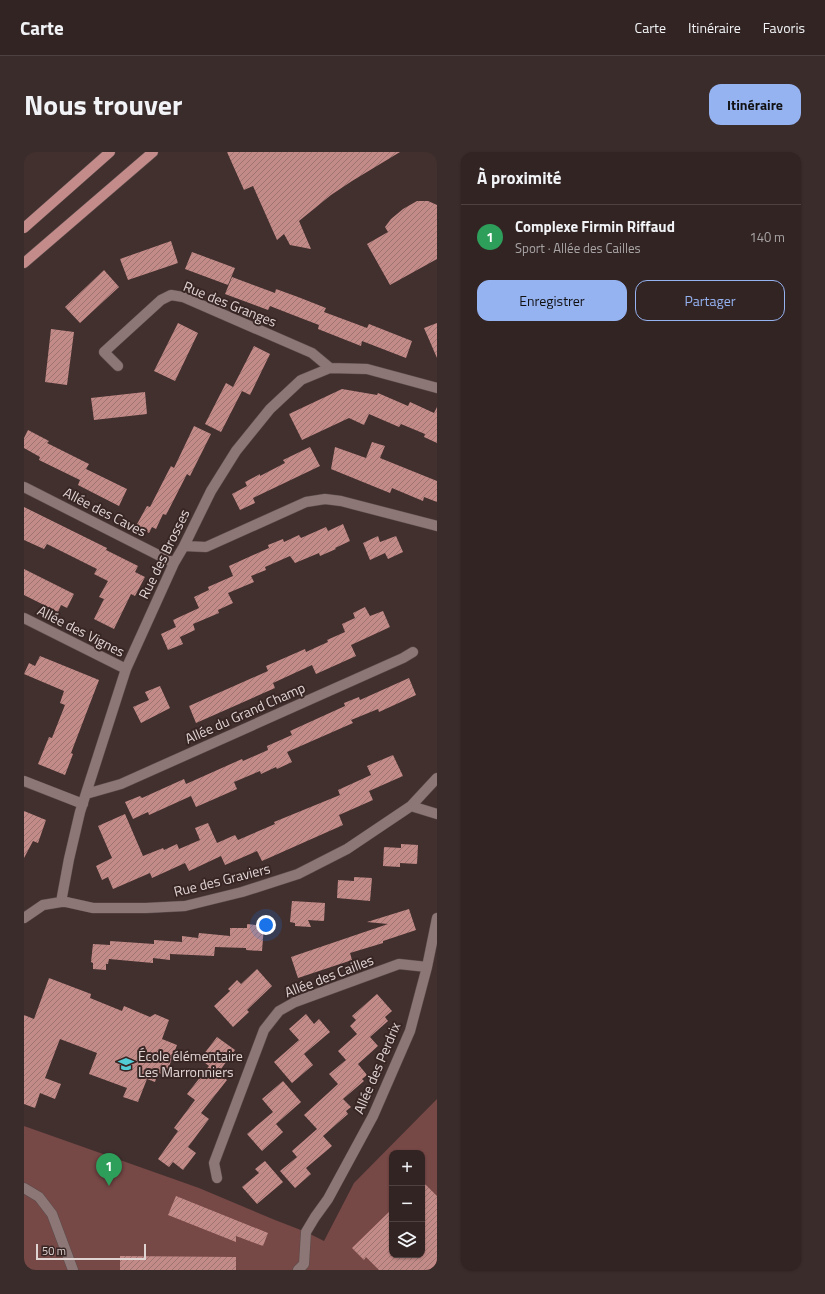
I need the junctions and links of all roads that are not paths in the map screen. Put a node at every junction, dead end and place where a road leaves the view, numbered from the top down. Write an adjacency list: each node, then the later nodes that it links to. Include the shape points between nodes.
1 (110, 152): 3 (main road)
2 (153, 152): 4 (main road)
3 (24, 228)
4 (24, 263)
5 (118, 366): 6 (street, Rue des Granges, via 104,352 161,300 171,296 183,297 312,353)
6 (330, 368): 7 (street, Rue des Brosses, via 367,369); 10 (street, Rue des Brosses, via 301,380 270,409 236,450 211,491)
7 (435, 384)
8 (24, 487): 11 (street, Allée des Caves)
9 (437, 526): 10 (street, via 325,499 306,502 206,547)
10 (184, 546): 11 (street, Rue des Brosses)
11 (174, 563): 14 (street, Rue des Brosses)
12 (24, 618): 14 (street, Allée des Vignes)
13 (413, 652): 17 (street, Allée du Grand Champ)
14 (126, 669): 17 (street, Rue des Brosses)
15 (437, 778): 18 (street, Rue des Graviers)
16 (24, 781): 17 (street)
17 (84, 799): 20 (street, Rue des Brosses)
18 (411, 806): 19 (street); 20 (street, Rue des Graviers, via 346,850 298,874 242,892 185,906 93,908)
19 (437, 814)
20 (61, 902): 21 (street, Rue des Graviers, via 43,905)
21 (24, 918)
22 (437, 918): 23 (street, Allée des Perdrix)
23 (427, 967): 24 (street, Allée des Cailles, via 399,964 295,1002 278,1011 264,1030 214,1163); 27 (street, Allée des Perdrix, via 410,1031 373,1116 328,1199 306,1232 304,1264)
24 (217, 1178)
25 (24, 1188): 26 (street, via 39,1197 52,1214)
26 (73, 1270)
27 (298, 1270)

